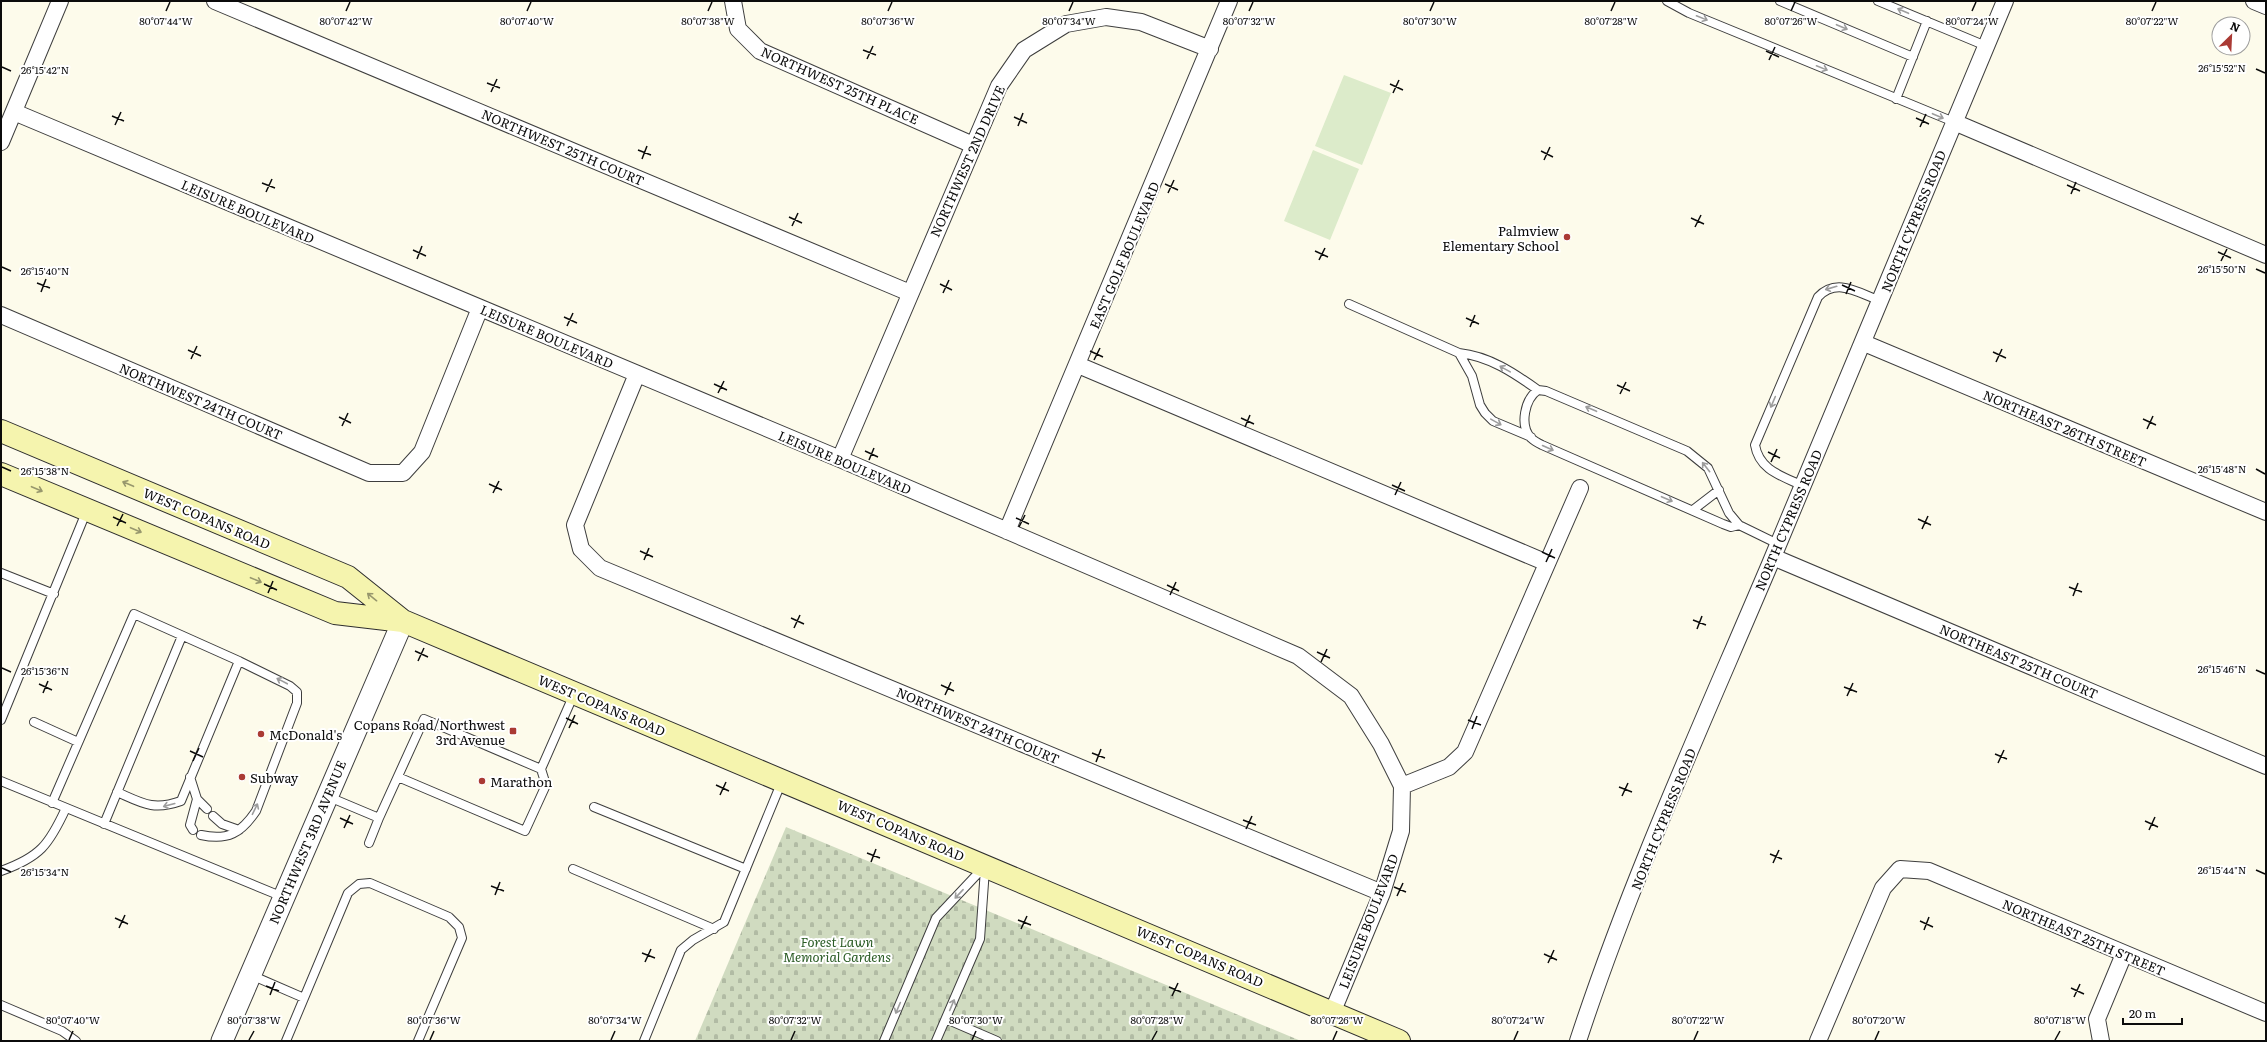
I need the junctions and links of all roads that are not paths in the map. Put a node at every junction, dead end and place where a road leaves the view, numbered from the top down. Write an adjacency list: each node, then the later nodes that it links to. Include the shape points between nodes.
1 (60, 1): 16 (street)
2 (215, 1): 21 (street, NORTHWEST 25TH COURT)
3 (733, 1): 19 (street, NORTHWEST 25TH PLACE, via 738,29 760,51)
4 (1229, 1): 13 (street, EAST GOLF BOULEVARD)
5 (1667, 1): 15 (lane, one-way to 15, via 1689,13)
6 (1780, 1): 14 (lane, one-way to 14)
7 (1878, 1): 11 (lane, one-way to 7)
8 (2005, 1): 12 (street, NORTH CYPRESS ROAD)
9 (2254, 1): 10 (street)
10 (2266, 6)
11 (1927, 22): 12 (lane); 14 (lane)
12 (1986, 46): 17 (street, NORTH CYPRESS ROAD)
13 (1210, 48): 19 (street, NORTHWEST 2ND DRIVE, via 1140,22 1106,17 1066,24 1024,50 999,86); 28 (street, EAST GOLF BOULEVARD)
14 (1913, 57): 15 (lane)
15 (1896, 98): 17 (lane, one-way to 17)
16 (14, 112): 18 (street); 24 (street, LEISURE BOULEVARD)
17 (1954, 122): 20 (street); 22 (street, NORTH CYPRESS ROAD)
18 (1, 142)
19 (973, 145): 21 (street, NORTHWEST 2ND DRIVE)
20 (2266, 255)
21 (910, 292): 33 (street, NORTHWEST 2ND DRIVE)
22 (1881, 301): 26 (street, NORTH CYPRESS ROAD); 35 (lane, one-way to 35, via 1838,286 1826,289 1818,297 1755,445 1762,464)
23 (1349, 304): 27 (lane)
24 (480, 308): 25 (street, NORTHWEST 24TH COURT, via 422,452 403,473 369,473); 29 (street, LEISURE BOULEVARD)
25 (1, 315)
26 (1864, 343): 35 (street, NORTH CYPRESS ROAD); 40 (street, NORTHEAST 26TH STREET)
27 (1459, 353): 30 (lane, one-way to 27, via 1486,359); 32 (lane, one-way to 32, via 1472,376 1484,413 1493,421)
28 (1078, 365): 42 (street, EAST GOLF BOULEVARD); 44 (street)
29 (637, 374): 33 (street, LEISURE BOULEVARD); 79 (street, NORTHWEST 24TH COURT, via 575,525 580,549 600,568)
30 (1538, 390): 32 (lane, via 1530,395 1524,419); 37 (lane, one-way to 30, via 1708,468 1687,451 1555,394)
31 (1, 430): 47 (main road, WEST COPANS ROAD, one-way to 31, via 348,577)
32 (1531, 438): 39 (lane, one-way to 39)
33 (840, 459): 42 (street, LEISURE BOULEVARD)
34 (1, 474): 38 (main road, WEST COPANS ROAD, one-way to 38)
35 (1803, 486): 43 (street, NORTH CYPRESS ROAD)
36 (1580, 488): 44 (street)
37 (1718, 490): 39 (lane); 41 (lane, via 1729,513)
38 (87, 510): 46 (lane); 47 (main road, WEST COPANS ROAD, one-way to 47, via 335,613)
39 (1693, 510): 41 (lane, via 1727,526)
40 (2266, 512)
41 (1739, 525): 43 (lane)
42 (1007, 531): 60 (street, LEISURE BOULEVARD, via 1298,656 1351,696 1381,744)
43 (1776, 550): 54 (street, NORTHEAST 25TH COURT); 98 (street, NORTH CYPRESS ROAD, via 1670,800 1598,980)
44 (1547, 563): 60 (street, via 1465,752 1449,767)
45 (1, 573): 46 (lane)
46 (54, 594): 51 (lane)
47 (403, 621): 50 (main road, WEST COPANS ROAD); 62 (street, NORTHWEST 3RD AVENUE)
48 (182, 636): 49 (lane); 53 (lane, via 134,614); 61 (lane)
49 (239, 661): 56 (lane); 72 (lane, one-way to 49, via 256,810 297,703 297,692 290,686)
50 (574, 693): 55 (lane); 58 (main road, WEST COPANS ROAD)
51 (1, 720)
52 (34, 722): 53 (lane)
53 (78, 742): 64 (lane)
54 (2266, 766)
55 (541, 769): 57 (lane, via 424,719); 57 (lane, via 546,785 525,831)
56 (190, 777): 61 (lane, one-way to 61, via 181,801 165,807 148,805); 63 (lane)
57 (398, 777): 69 (lane)
58 (782, 780): 75 (main road, WEST COPANS ROAD); 77 (lane)
59 (1, 781): 64 (lane)
60 (1402, 786): 79 (street, LEISURE BOULEVARD, via 1401,831)
61 (117, 792): 70 (lane)
62 (327, 796): 69 (lane); 80 (street, NORTHWEST 3RD AVENUE)
63 (197, 799): 67 (lane); 71 (lane, via 190,825)
64 (52, 803): 65 (lane)
65 (66, 808): 70 (lane); 78 (lane, via 55,831 42,849 22,864)
66 (594, 808): 77 (lane)
67 (207, 809)
68 (213, 816): 72 (lane, via 222,824)
69 (379, 818): 74 (lane)
70 (104, 824): 80 (lane)
71 (194, 830)
72 (239, 830): 73 (lane, via 219,838)
73 (201, 835)
74 (369, 842)
75 (985, 866): 86 (main road, WEST COPANS ROAD); 88 (lane, one-way to 75, via 980,939); 94 (lane, one-way to 94, via 936,918)
76 (573, 869): 81 (lane)
77 (746, 869): 81 (lane, via 724,922)
78 (1, 872)
79 (1382, 893): 86 (street, LEISURE BOULEVARD)
80 (284, 897): 83 (street, NORTHWEST 3RD AVENUE)
81 (714, 929): 93 (lane, via 681,950)
82 (2124, 954): 87 (street, NORTHEAST 25TH STREET); 99 (street, NORTHEAST 25TH STREET, via 1928,872 1900,869 1883,888); 100 (street, via 2097,1019)
83 (250, 974): 84 (lane); 90 (street, NORTHWEST 3RD AVENUE)
84 (304, 998): 91 (lane); 92 (lane, via 348,893 359,884 370,883 449,917 459,927 462,938)
85 (1, 1006): 89 (lane, via 62,1031)
86 (1332, 1013): 97 (main road, WEST COPANS ROAD)
87 (2266, 1013)
88 (946, 1019): 95 (lane); 96 (lane)
89 (76, 1041)
90 (222, 1041)
91 (286, 1041)
92 (418, 1041)
93 (644, 1041)
94 (884, 1041)
95 (936, 1041)
96 (997, 1041)
97 (1399, 1041)
98 (1578, 1041)
99 (1818, 1041)
100 (2101, 1041)

